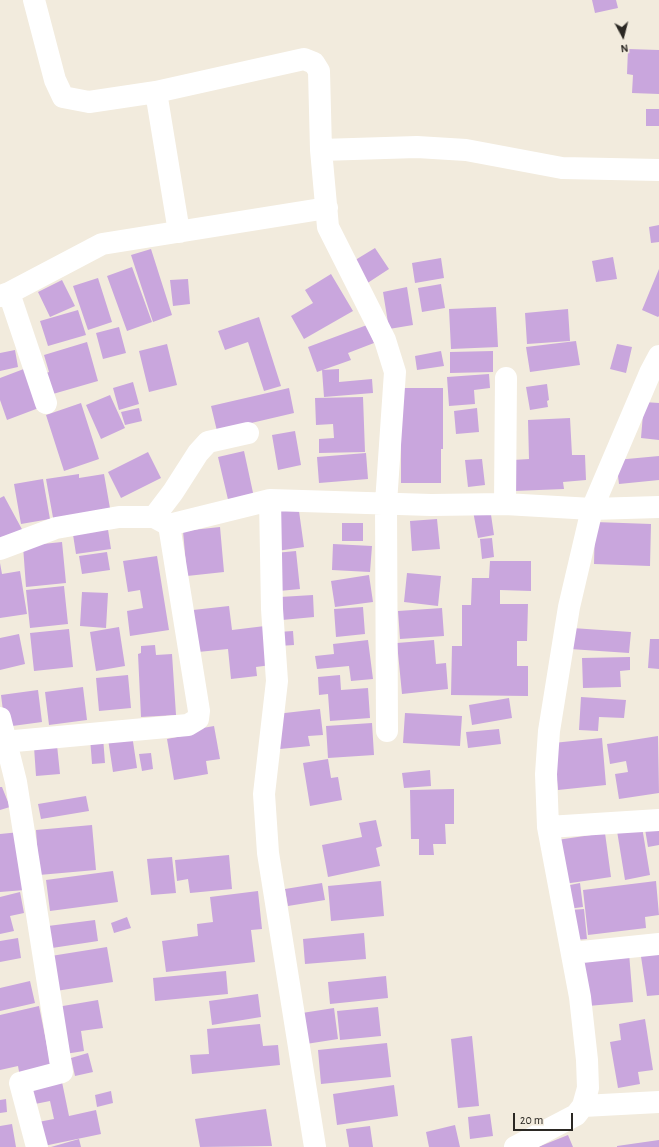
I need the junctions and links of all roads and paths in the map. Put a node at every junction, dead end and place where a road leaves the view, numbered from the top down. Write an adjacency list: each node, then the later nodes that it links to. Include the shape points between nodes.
1 (34, 0): 2 (street, via 55,80 63,98 89,102)
2 (156, 92): 3 (street, via 304,59 314,63 318,71); 6 (street)
3 (321, 150): 4 (street, via 424,147 466,150 562,168); 5 (street)
4 (659, 170)
5 (327, 208): 6 (street); 13 (street, via 328,227 385,340 395,372)
6 (179, 232): 7 (street, via 102,244)
7 (4, 294): 10 (street)
8 (657, 362): 16 (street)
9 (506, 378): 14 (street)
10 (46, 403)
11 (248, 433): 17 (street, via 208,442 173,492)
12 (270, 500): 13 (street); 17 (street); 29 (street, via 272,609 277,681 264,794 268,853)
13 (386, 503): 14 (street, via 431,506); 20 (street)
14 (505, 504): 16 (street)
15 (659, 507): 16 (street)
16 (592, 509): 23 (street, via 569,606 549,731 546,774)
17 (162, 521): 18 (street, via 120,517 56,528); 21 (street, via 199,711 198,720 188,725)
18 (0, 549)
19 (0, 718): 21 (street)
20 (387, 731)
21 (4, 742): 28 (street, via 16,782 62,1072 20,1083)
22 (659, 820): 23 (street)
23 (548, 826): 25 (street)
24 (659, 944): 25 (street)
25 (572, 953): 27 (street, via 587,1060 588,1088)
26 (659, 1102): 27 (street)
27 (583, 1106): 30 (street, via 576,1115)
28 (37, 1147)
29 (315, 1147)
30 (515, 1147)

